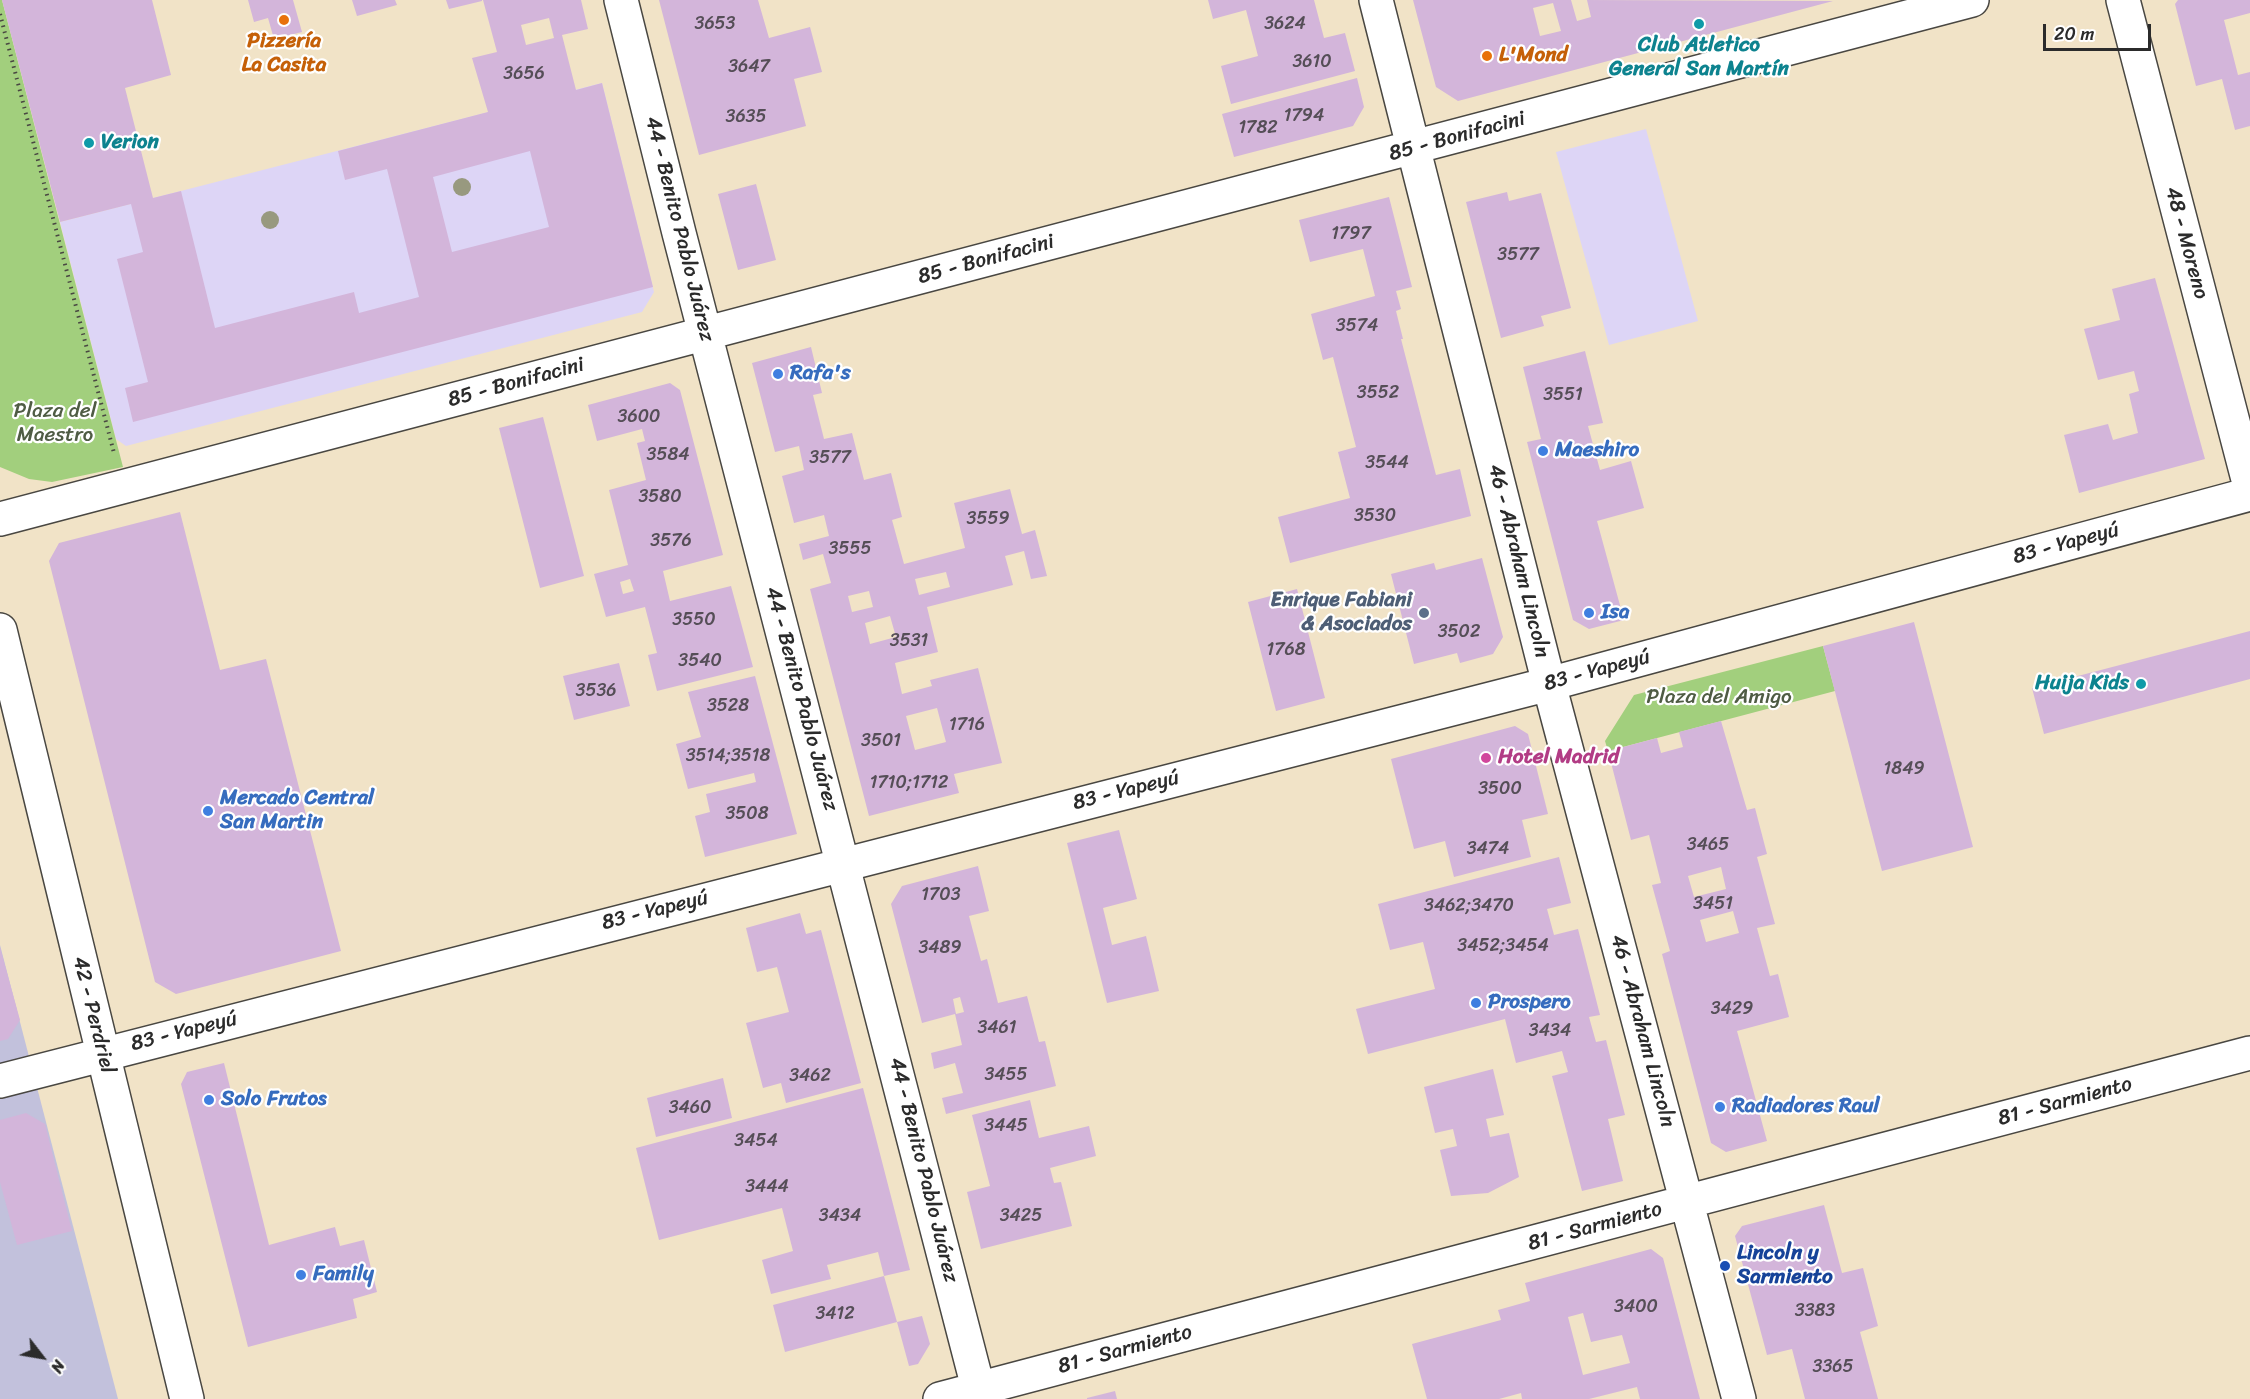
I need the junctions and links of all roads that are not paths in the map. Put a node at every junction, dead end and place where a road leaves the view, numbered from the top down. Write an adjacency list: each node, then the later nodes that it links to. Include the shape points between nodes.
1 (621, 0): 6 (street, 44 - Benito Pablo Juárez)
2 (1376, 0): 5 (street, 46 - Abraham Lincoln)
3 (1972, 0): 5 (street, 85 - Bonifacini)
4 (2123, 0): 7 (street, 48 - Moreno)
5 (1414, 149): 6 (street, 85 - Bonifacini); 11 (street, 46 - Abraham Lincoln)
6 (706, 333): 9 (street, 85 - Bonifacini); 12 (street, 44 - Benito Pablo Juárez)
7 (2250, 487)
8 (2250, 494): 11 (street, 83 - Yapeyú)
9 (0, 519)
10 (0, 630): 14 (street, 42 - Perdriel)
11 (1549, 684): 12 (street, 83 - Yapeyú); 16 (street, 46 - Abraham Lincoln)
12 (844, 863): 14 (street, 83 - Yapeyú); 17 (street, 44 - Benito Pablo Juárez)
13 (2250, 1053): 16 (street, 81 - Sarmiento)
14 (102, 1054): 15 (street, 83 - Yapeyú); 18 (street, 42 - Perdriel)
15 (0, 1081)
16 (1688, 1203): 17 (street, 81 - Sarmiento); 20 (street, 46 - Abraham Lincoln)
17 (980, 1394): 19 (street, 81 - Sarmiento)
18 (188, 1399)
19 (940, 1399)
20 (1739, 1399)

